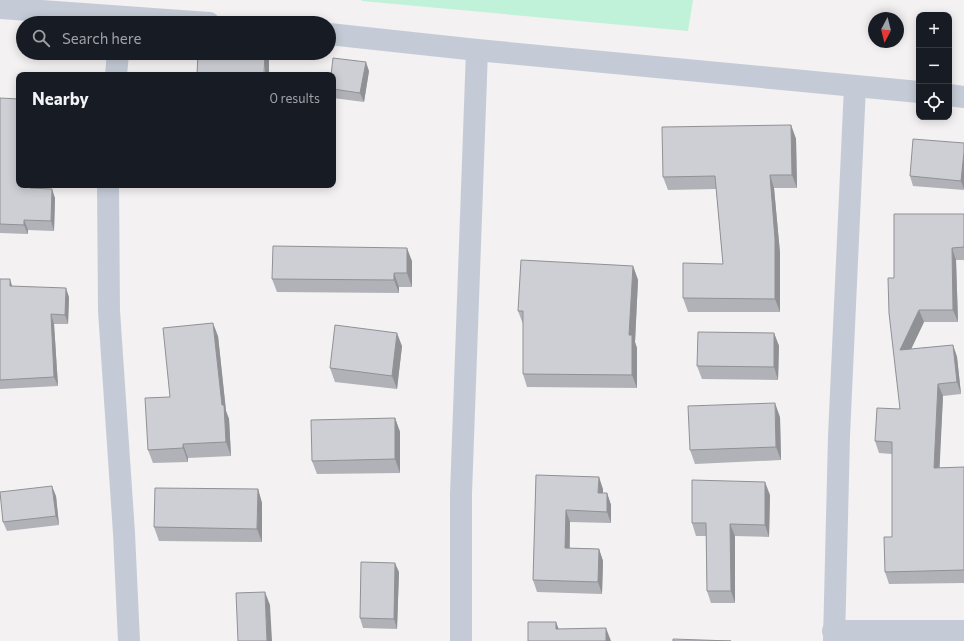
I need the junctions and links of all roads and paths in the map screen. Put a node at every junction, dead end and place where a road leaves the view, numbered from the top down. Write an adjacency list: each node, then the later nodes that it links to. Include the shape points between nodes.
1 (0, 8): 2 (street)
2 (80, 16)
3 (336, 35): 4 (street)
4 (477, 50): 7 (street); 15 (street, via 461,494)
5 (117, 60): 6 (street)
6 (116, 72)
7 (855, 86): 8 (street); 13 (street, via 839,436)
8 (916, 92)
9 (952, 95): 10 (street)
10 (964, 97)
11 (108, 188): 14 (street, via 109,311)
12 (964, 631): 13 (street)
13 (834, 636)
14 (129, 641)
15 (461, 641)

